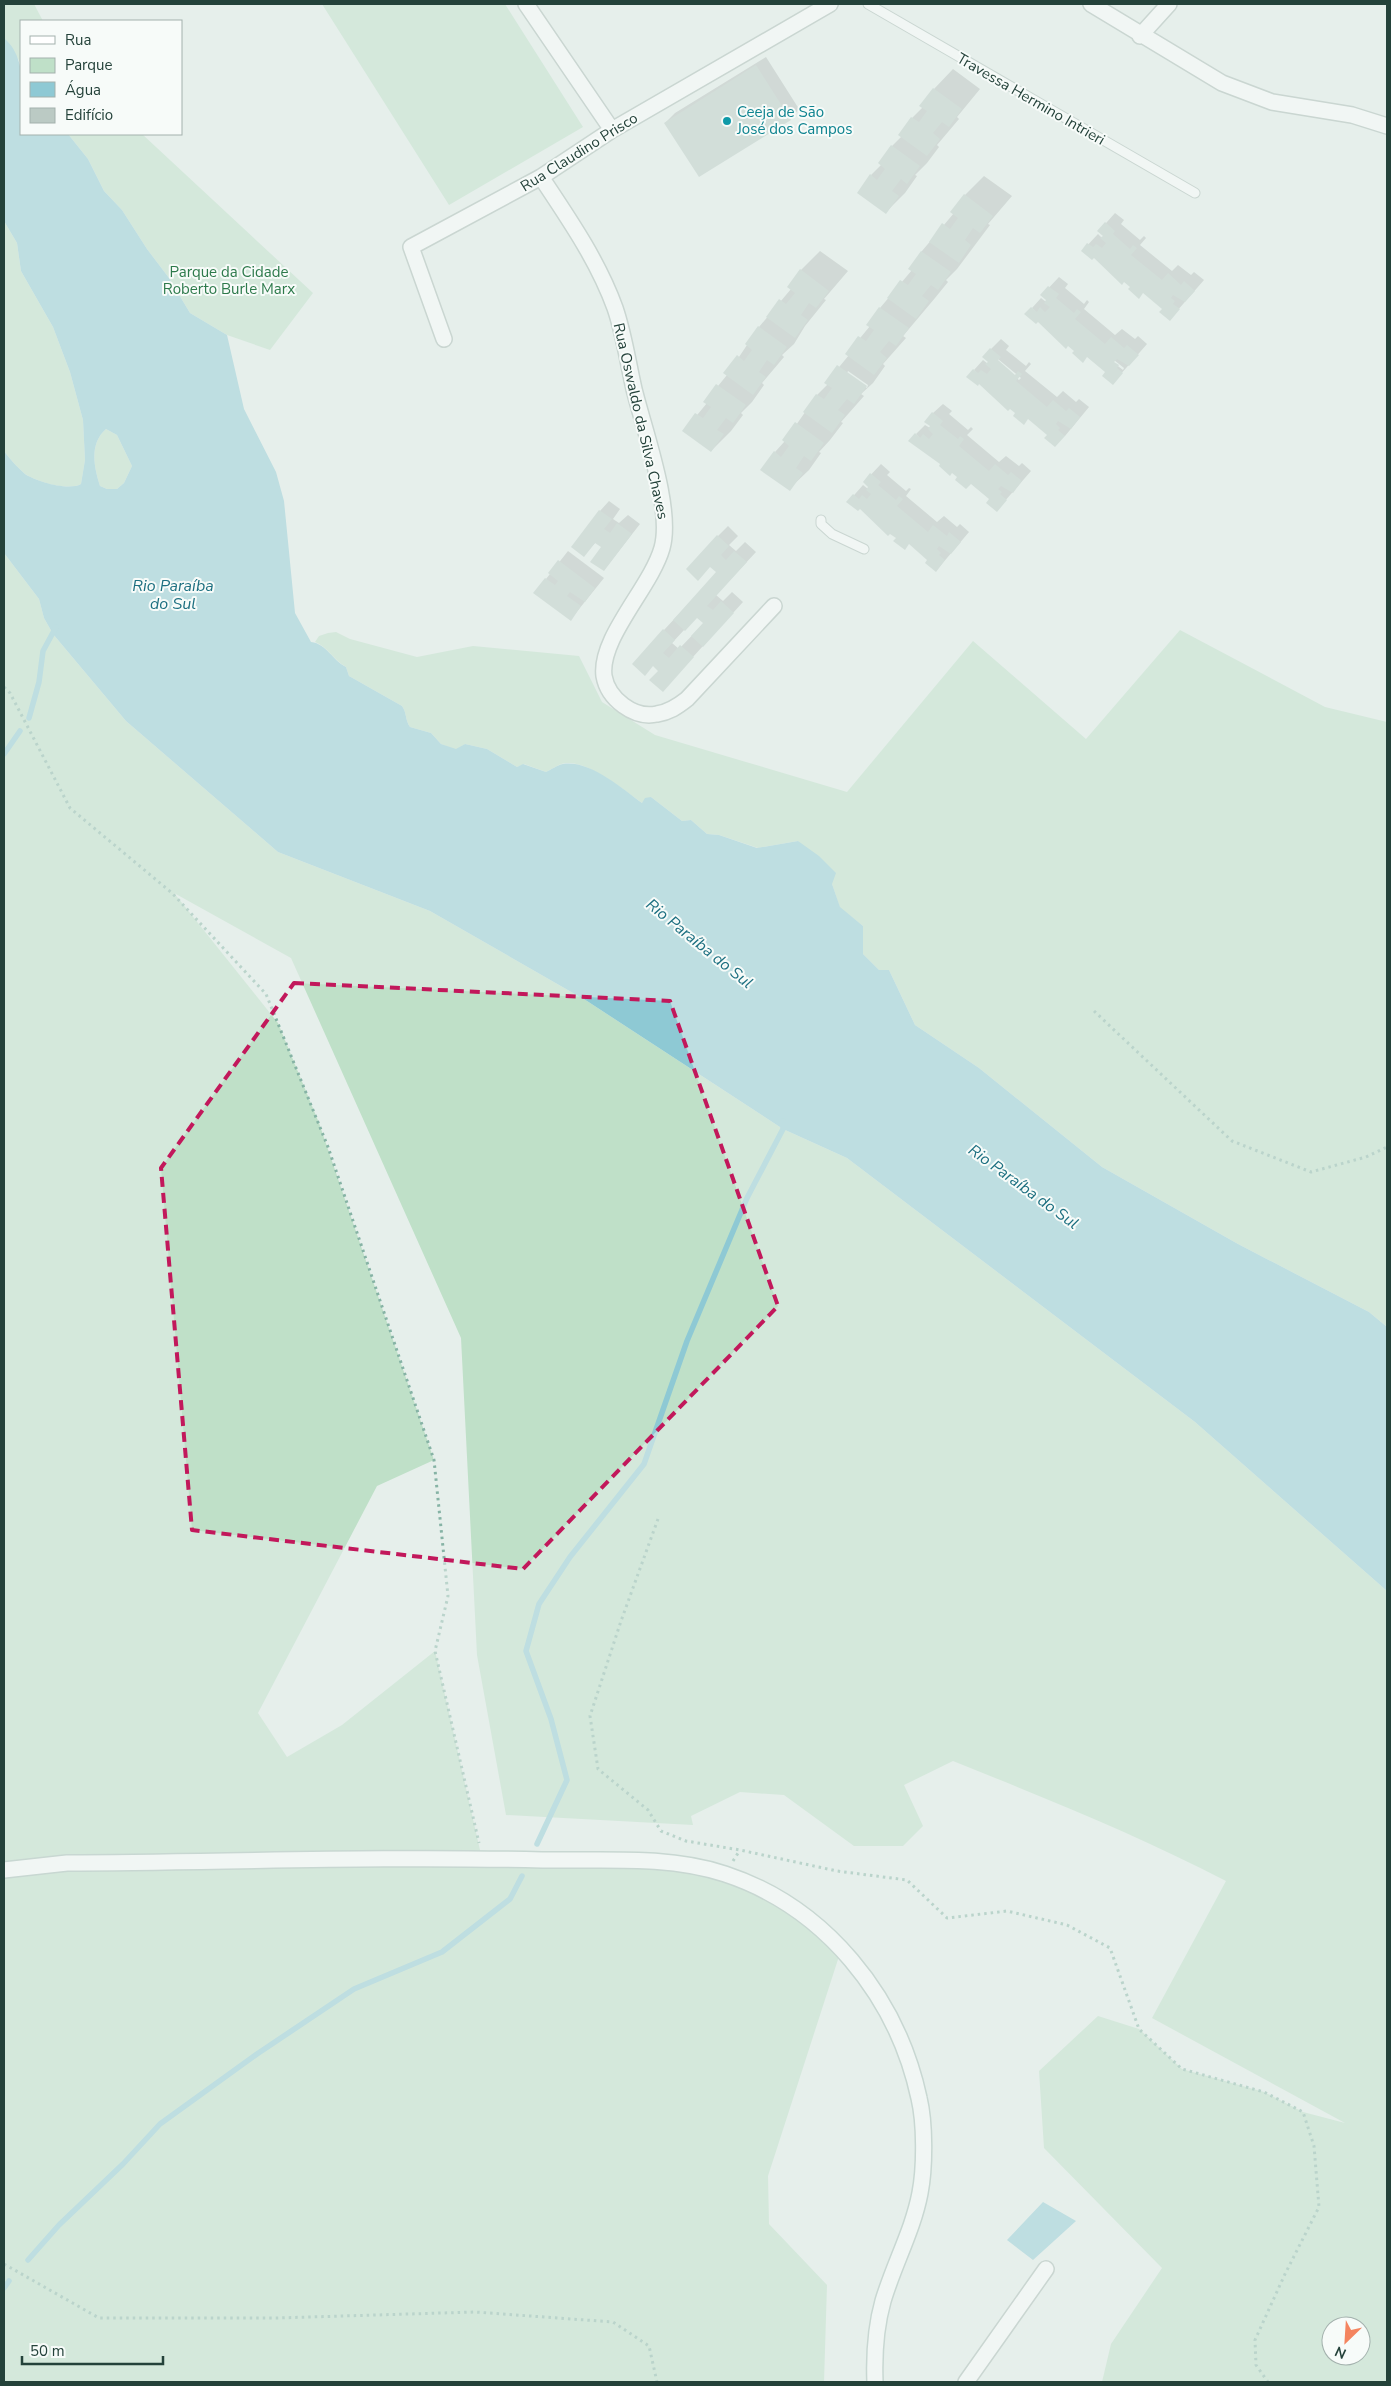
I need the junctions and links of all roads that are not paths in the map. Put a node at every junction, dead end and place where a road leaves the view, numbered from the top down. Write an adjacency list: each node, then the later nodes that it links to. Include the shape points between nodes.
1 (526, 4): 8 (street)
2 (830, 4): 8 (street, Rua Claudino Prisco)
3 (868, 4): 10 (lane, Travessa Hermino Intrieri)
4 (1091, 4): 6 (street)
5 (1169, 4): 6 (street)
6 (1140, 36): 7 (street, via 1222,83 1272,102 1352,115)
7 (1387, 126)
8 (612, 130): 9 (street, Rua Claudino Prisco)
9 (541, 178): 11 (street, Rua Claudino Prisco, via 411,247); 14 (street, Rua Oswaldo da Silva Chaves, via 580,234 615,308 665,523 662,547 651,574 612,639 604,659 604,678 611,695 638,713 655,715 674,710)
10 (1195, 192)
11 (444, 339)
12 (821, 520): 13 (lane, via 832,534)
13 (864, 548)
14 (774, 606)
15 (4, 1870): 17 (street, via 67,1864 482,1859 664,1863 725,1874 780,1899 842,1947 875,1990 910,2063 920,2101 921,2189 880,2316)
16 (1046, 2270): 18 (street)
17 (875, 2382)
18 (966, 2382)

